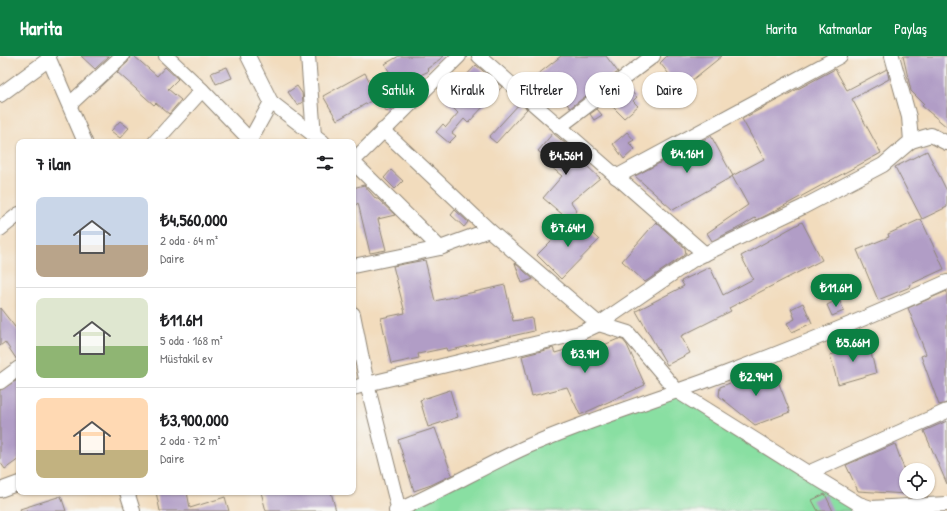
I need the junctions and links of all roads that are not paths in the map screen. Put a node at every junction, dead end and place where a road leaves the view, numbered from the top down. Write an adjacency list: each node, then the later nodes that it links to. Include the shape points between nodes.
1 (122, 56): 14 (street)
2 (166, 56): 11 (street)
3 (248, 56): 13 (street)
4 (308, 56): 21 (street)
5 (459, 56): 16 (street)
6 (479, 56): 15 (street)
7 (653, 56): 15 (street)
8 (840, 56): 26 (street)
9 (892, 56): 22 (street, via 909,117)
10 (48, 57): 12 (street); 14 (street)
11 (202, 90): 18 (street); 19 (street)
12 (0, 95)
13 (271, 102): 20 (street); 21 (street)
14 (70, 104): 17 (street)
15 (559, 127): 26 (street)
16 (383, 130): 24 (street); 29 (street)
17 (84, 139)
18 (158, 139)
19 (248, 139)
20 (251, 139)
21 (319, 139)
22 (911, 141): 23 (street, via 931,135); 31 (street, via 883,165)
23 (947, 143)
24 (356, 159)
25 (356, 165): 30 (street)
26 (616, 177): 31 (street)
27 (16, 216): 28 (street)
28 (0, 229)
29 (489, 230): 30 (street); 34 (street)
30 (440, 248): 32 (street)
31 (705, 254): 34 (street)
32 (356, 265)
33 (947, 282): 40 (street, via 890,308)
34 (599, 324): 38 (street, via 580,333); 40 (street, via 628,333)
35 (356, 329): 38 (street)
36 (16, 370): 37 (street)
37 (0, 382)
38 (367, 384): 39 (street); 48 (street)
39 (356, 387)
40 (676, 391): 42 (street); 48 (street, via 526,448)
41 (947, 411): 42 (street)
42 (808, 473): 46 (street, via 853,501 871,508)
43 (16, 484): 44 (street)
44 (0, 490)
45 (128, 495): 47 (street)
46 (947, 504)
47 (133, 511)
48 (398, 511)

